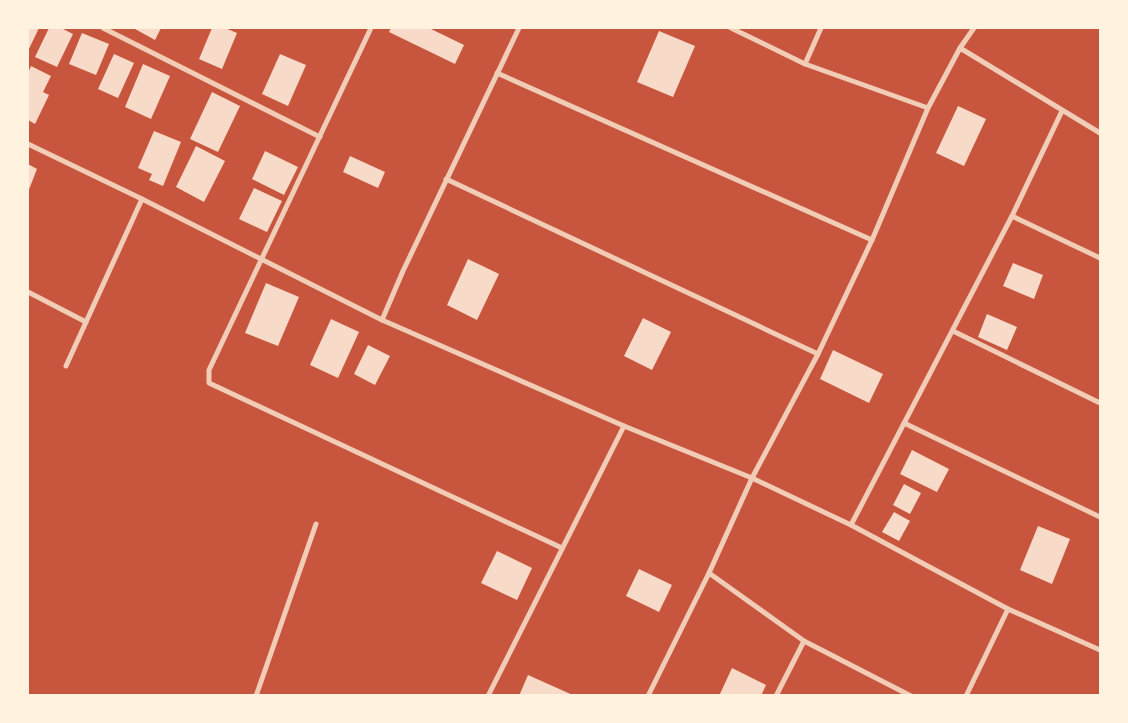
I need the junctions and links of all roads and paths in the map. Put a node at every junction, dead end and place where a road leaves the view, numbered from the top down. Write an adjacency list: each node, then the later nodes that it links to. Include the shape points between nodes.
1 (103, 28): 13 (street)
2 (371, 28): 13 (street)
3 (519, 28): 9 (street)
4 (731, 28): 8 (street)
5 (821, 28): 8 (street)
6 (974, 28): 7 (street)
7 (960, 48): 10 (street); 11 (street)
8 (805, 64): 10 (street)
9 (497, 73): 15 (street); 18 (street)
10 (928, 108): 18 (street)
11 (1062, 111): 12 (street); 17 (street)
12 (1100, 133)
13 (320, 137): 20 (street)
14 (28, 144): 16 (street)
15 (446, 179): 22 (street); 25 (street)
16 (142, 199): 20 (street); 23 (street)
17 (1012, 216): 19 (street); 24 (street)
18 (872, 240): 25 (street)
19 (1100, 258)
20 (262, 259): 22 (street); 34 (street, via 209,370 209,383)
21 (28, 292): 23 (street)
22 (382, 320): 29 (street)
23 (86, 322): 26 (street)
24 (953, 331): 27 (street); 28 (street)
25 (818, 354): 30 (street)
26 (66, 366)
27 (1100, 403)
28 (904, 423): 31 (street); 33 (street)
29 (624, 426): 30 (street); 34 (street)
30 (752, 478): 33 (street); 35 (street)
31 (1100, 517)
32 (316, 524): 39 (street)
33 (851, 525): 36 (street)
34 (562, 548): 40 (street)
35 (709, 573): 37 (street); 41 (street)
36 (1008, 609): 38 (street); 44 (street)
37 (804, 640): 42 (street); 43 (street)
38 (1100, 650)
39 (256, 696)
40 (488, 696)
41 (648, 696)
42 (776, 696)
43 (911, 696)
44 (966, 696)

